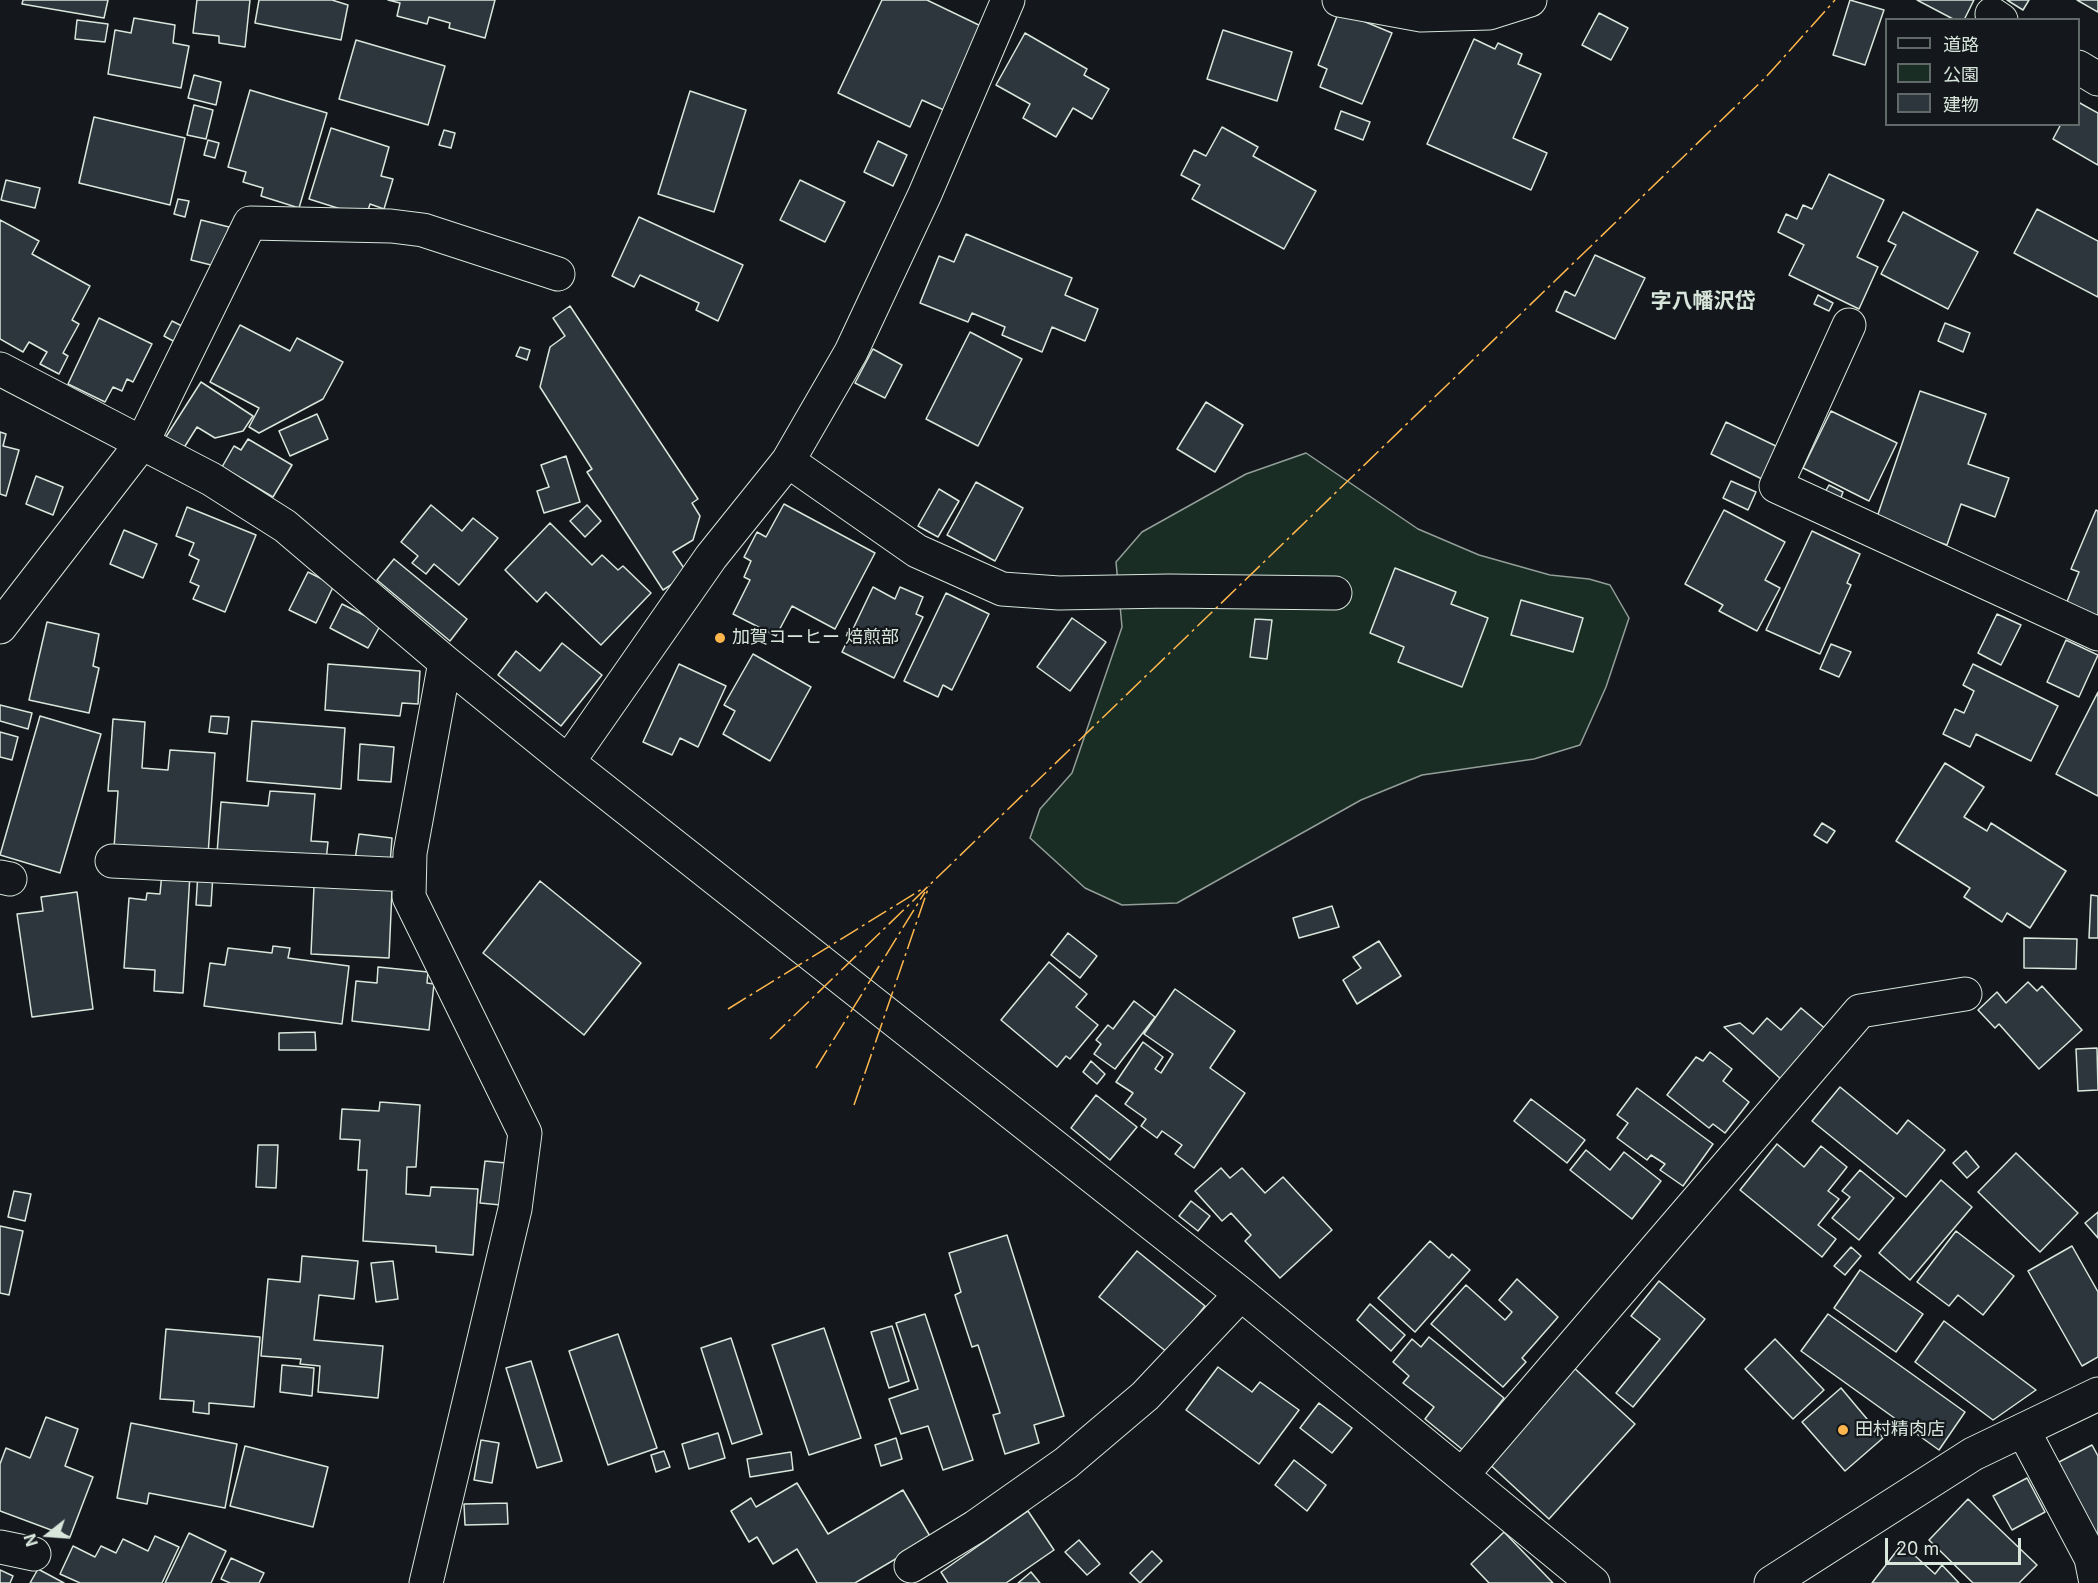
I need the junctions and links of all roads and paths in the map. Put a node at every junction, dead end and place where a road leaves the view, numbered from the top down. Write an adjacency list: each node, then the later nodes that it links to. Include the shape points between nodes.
1 (1008, 0): 10 (street, via 925,194 851,352)
2 (1339, 0): 3 (street, via 1421,15 1489,13)
3 (1530, 0)
4 (2080, 68): 5 (street)
5 (2098, 79)
6 (558, 274): 9 (street, via 423,230 250,223)
7 (1849, 325): 13 (street, via 1776,486)
8 (0, 369): 9 (street)
9 (142, 443): 12 (street); 14 (street, via 211,479 285,526)
10 (788, 461): 11 (street, via 917,551 1002,589 1059,593); 15 (street, via 711,557)
11 (1335, 593)
12 (0, 627)
13 (2098, 634)
14 (445, 662): 15 (street); 17 (street)
15 (568, 762): 19 (street)
16 (112, 861): 17 (street)
17 (409, 875): 26 (street, via 409,897 525,1133 515,1209)
18 (1965, 994): 22 (street, via 1860,1011)
19 (1241, 1294): 22 (street); 25 (street, via 1145,1396 1066,1463)
20 (2098, 1394): 21 (street)
21 (2023, 1430): 28 (street, via 1973,1454); 29 (street, via 2091,1558)
22 (1462, 1475): 27 (street)
23 (0, 1546): 24 (street)
24 (34, 1554)
25 (911, 1566)
26 (426, 1583)
27 (1593, 1583)
28 (1771, 1583)
29 (2096, 1583)

